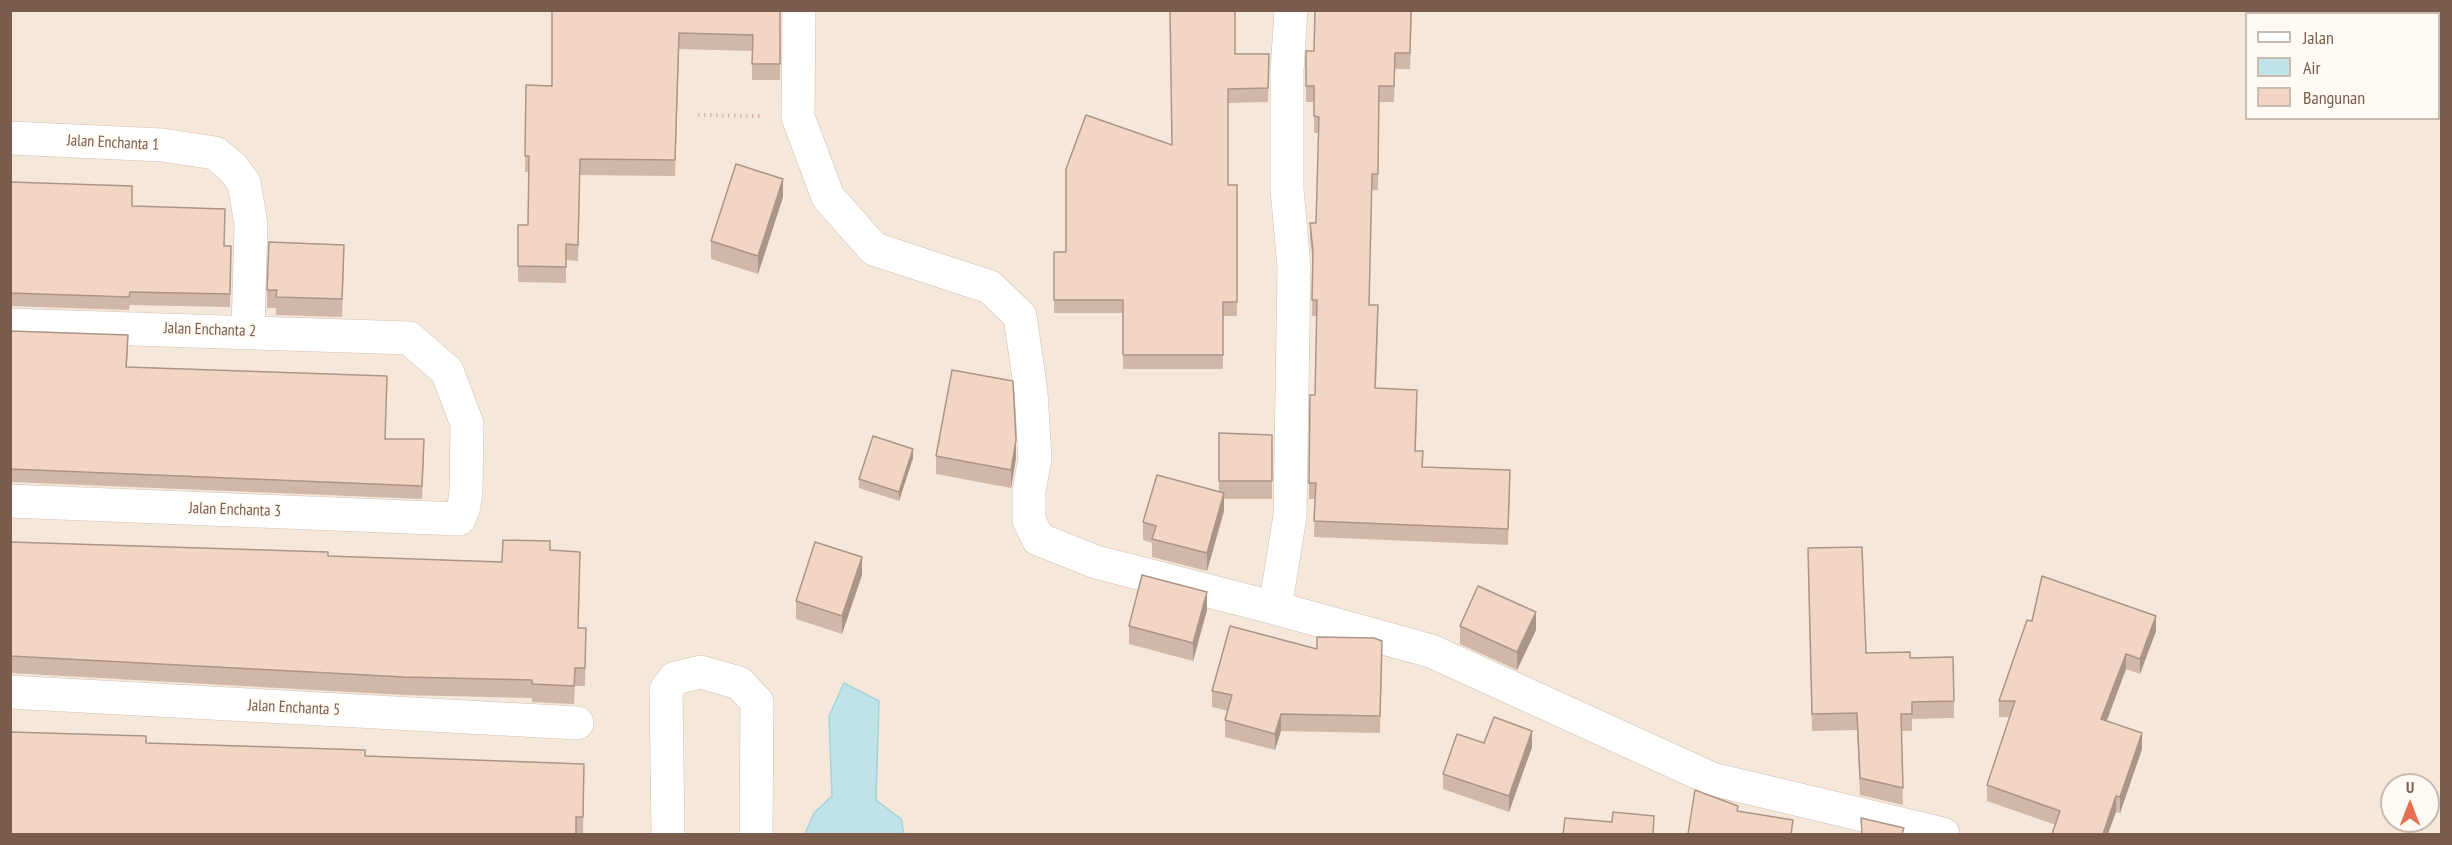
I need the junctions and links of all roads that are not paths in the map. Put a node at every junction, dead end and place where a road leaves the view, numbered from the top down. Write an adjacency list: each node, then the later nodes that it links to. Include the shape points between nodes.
1 (799, 10): 8 (street, via 798,117 828,197 874,249 990,287 1020,316 1031,392 1035,459 1029,520 1038,539 1096,562)
2 (1291, 10): 8 (street, via 1287,72 1287,189 1294,267 1290,516)
3 (10, 138): 5 (street, Jalan Enchanta 1, via 162,145 215,153 244,183 251,224)
4 (10, 325): 5 (street, Jalan Enchanta 2)
5 (248, 331): 7 (street, Jalan Enchanta 2, via 409,338 447,371 467,424 466,491)
6 (10, 501): 7 (street, Jalan Enchanta 3)
7 (459, 519)
8 (1275, 608): 13 (street, via 1431,651 1712,779)
9 (10, 692): 10 (street, Jalan Enchanta 5)
10 (578, 723)
11 (668, 834): 12 (street, via 666,690 675,678 701,672 739,683 757,702)
12 (756, 834)
13 (1943, 834)

